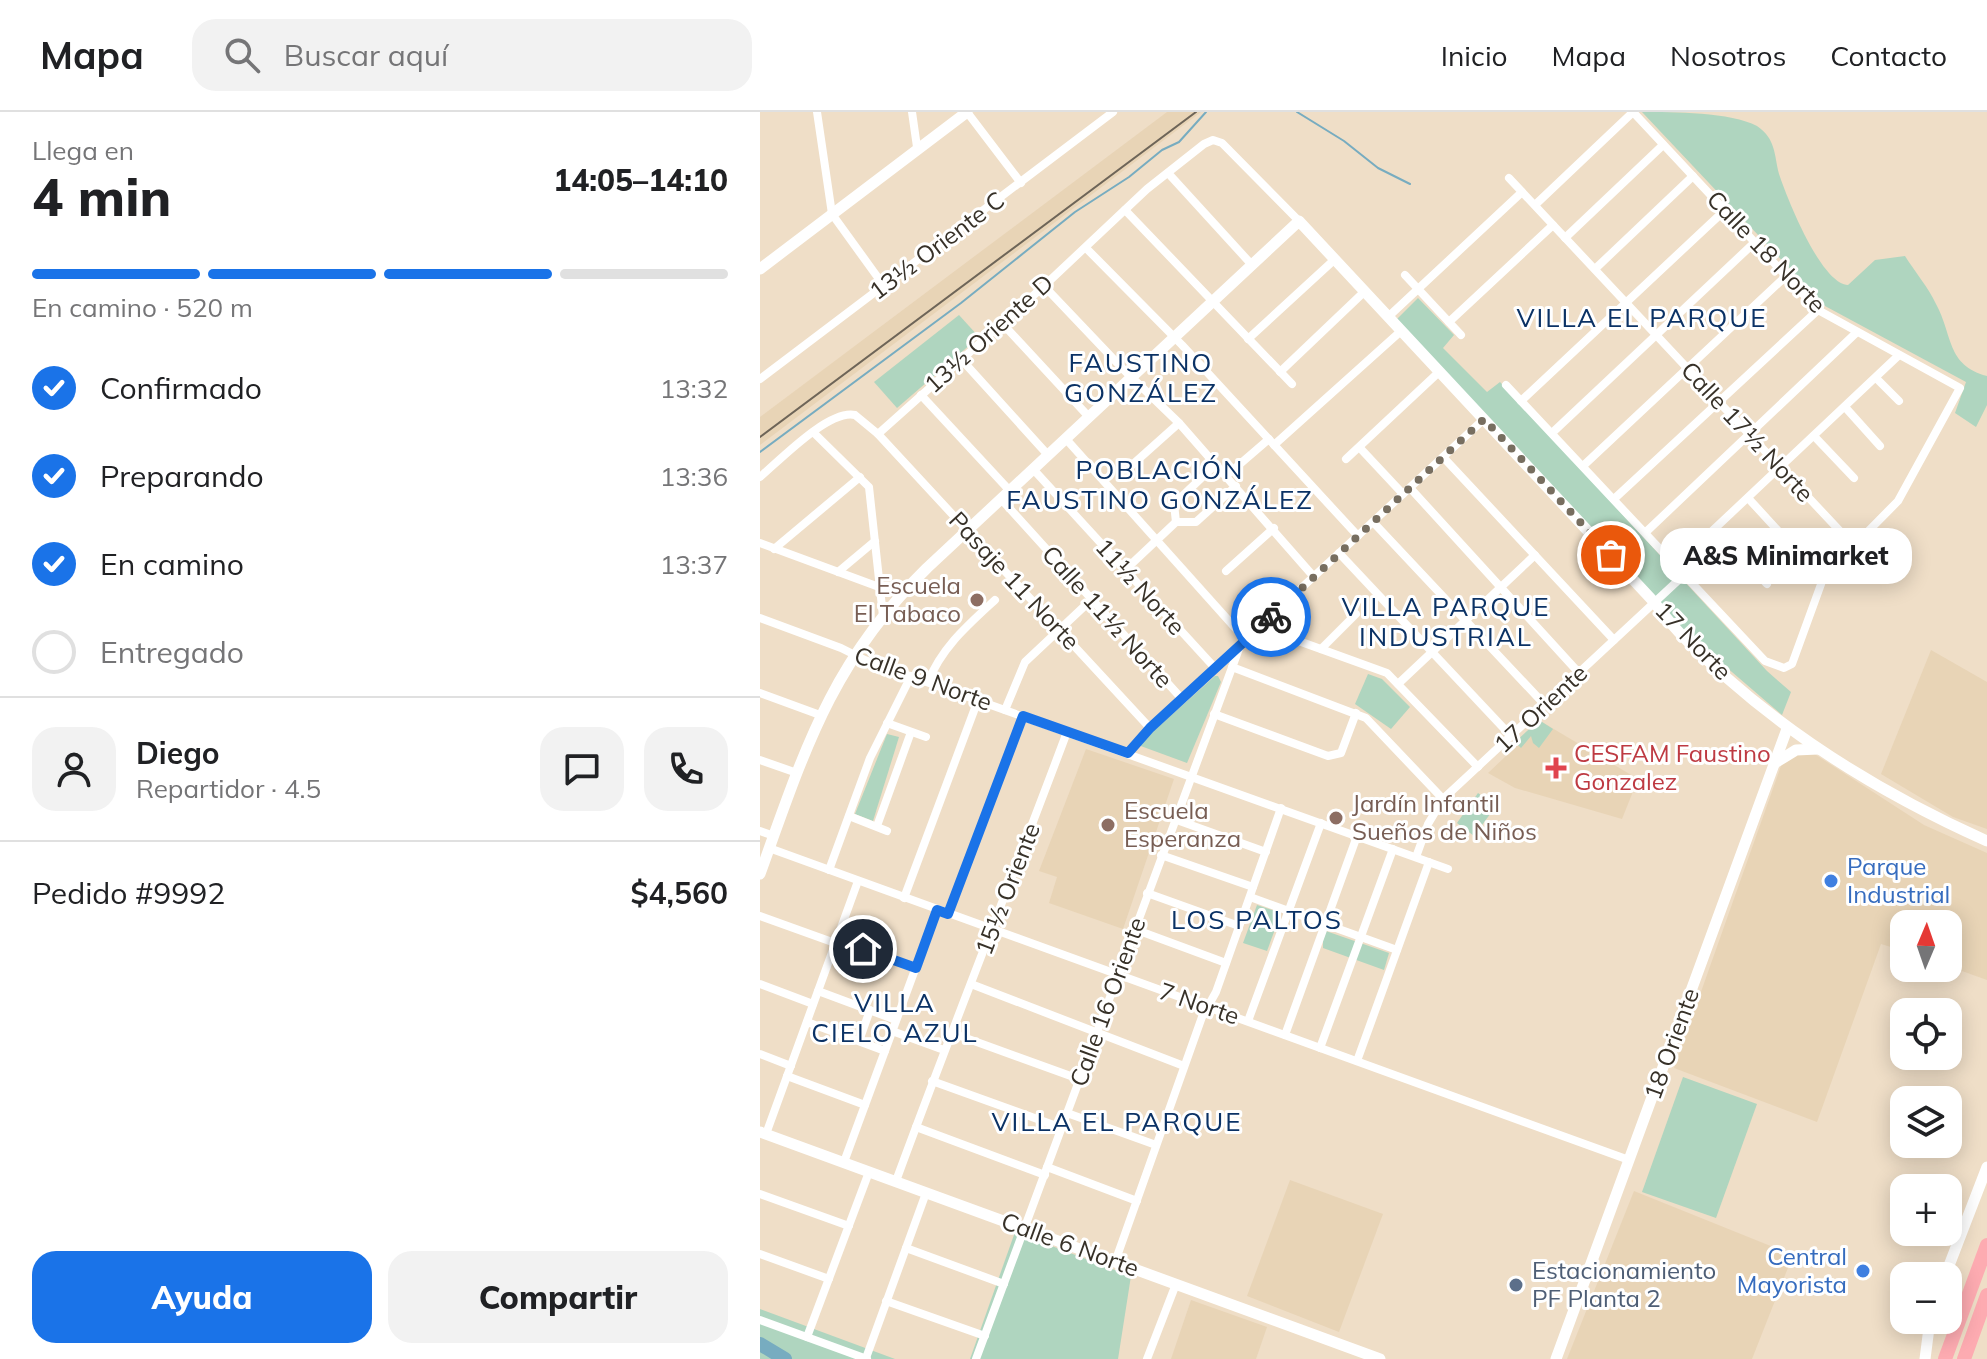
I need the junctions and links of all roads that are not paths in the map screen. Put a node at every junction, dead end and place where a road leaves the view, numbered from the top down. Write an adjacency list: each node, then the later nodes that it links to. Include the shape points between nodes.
1 (817, 112): 17 (street)
2 (912, 112): 8 (street)
3 (1113, 112): 12 (street, 13½ Oriente C)
4 (1633, 112): 7 (street, Calle 18 Norte); 14 (street)
5 (964, 113): 8 (street); 12 (street)
6 (1213, 140): 9 (street, 13½ Oriente D); 18 (street, 17 Norte)
7 (1663, 145): 10 (street, Calle 18 Norte); 20 (street)
8 (917, 147): 17 (street)
9 (1168, 173): 15 (street, 13½ Oriente D); 24 (street)
10 (1693, 176): 16 (street, Calle 18 Norte); 26 (street)
11 (1509, 178): 13 (street, Calle 17½ Norte)
12 (1021, 183): 29 (street, 13½ Oriente C)
13 (1522, 192): 14 (street, Calle 17½ Norte); 31 (street)
14 (1535, 205): 19 (street, Calle 17½ Norte)
15 (1125, 210): 22 (street, 13½ Oriente D); 33 (street)
16 (1725, 210): 21 (street, Calle 18 Norte); 34 (street)
17 (832, 214): 25 (street); 29 (street)
18 (1299, 221): 23 (street, 17 Norte); 24 (street)
19 (1553, 225): 20 (street, Calle 17½ Norte); 37 (street)
20 (1565, 238): 26 (street, Calle 17½ Norte)
21 (1755, 242): 28 (street, Calle 18 Norte); 42 (street)
22 (1086, 248): 30 (street, 13½ Oriente D); 43 (street)
23 (1334, 260): 32 (street, 17 Norte); 44 (street)
24 (1252, 265): 33 (street)
25 (760, 269)
26 (1595, 269): 34 (street, Calle 17½ Norte)
27 (1405, 275): 31 (street)
28 (1786, 276): 35 (street, Calle 18 Norte); 47 (street)
29 (884, 286): 52 (street, 13½ Oriente C)
30 (1044, 286): 38 (street, 13½ Oriente D); 50 (street)
31 (1418, 289): 36 (street); 37 (street)
32 (1364, 292): 36 (street, 17 Norte); 48 (street)
33 (1213, 301): 43 (street); 44 (street)
34 (1626, 303): 42 (street, Calle 17½ Norte); 56 (street)
35 (1818, 310): 40 (street, Calle 18 Norte); 58 (street)
36 (1388, 317): 39 (street, 17 Norte)
37 (1449, 322): 41 (street)
38 (1002, 323): 46 (street, 13½ Oriente D); 60 (street)
39 (1401, 331): 49 (street, 17 Norte); 69 (street)
40 (1857, 332): 45 (street, Calle 18 Norte); 66 (street)
41 (1461, 335)
42 (1656, 335): 47 (street, Calle 17½ Norte); 64 (street)
43 (1173, 339): 50 (street); 69 (street)
44 (1248, 339): 48 (street)
45 (1899, 355): 51 (street); 99 (street, Calle 18 Norte, via 1960,388 1898,501)
46 (961, 359): 55 (street, 13½ Oriente D); 72 (street)
47 (1688, 368): 58 (street, Calle 17½ Norte); 77 (street)
48 (1280, 372): 53 (street)
49 (1439, 372): 61 (street, 17 Norte); 71 (street)
50 (1133, 376): 60 (street); 62 (street)
51 (1876, 378): 57 (street); 59 (street)
52 (760, 379)
53 (1292, 384)
54 (1506, 385): 56 (street)
55 (921, 395): 65 (street, 13½ Oriente D); 86 (street, Calle 11½ Norte)
56 (1521, 401): 64 (street)
57 (1899, 401)
58 (1719, 402): 66 (street, Calle 17½ Norte); 88 (street)
59 (1845, 407): 67 (street); 70 (street)
60 (1089, 417): 68 (street)
61 (1484, 419): 73 (street, Calle 16 Oriente); 115 (street, 17 Norte)
62 (1179, 423): 75 (street); 76 (street)
63 (813, 432): 65 (street, via 845,413); 81 (street); 82 (street)
64 (1552, 433): 77 (street)
65 (878, 434): 93 (street, Pasaje 11 Norte)
66 (1750, 435): 78 (street, Calle 17½ Norte); 94 (street)
67 (1814, 436): 78 (street); 83 (street)
68 (1066, 439): 72 (street); 96 (street)
69 (1272, 442): 80 (street); 95 (street)
70 (1880, 446)
71 (1360, 448): 74 (street); 85 (street)
72 (1048, 455): 79 (street)
73 (1443, 457): 85 (street, Calle 16 Oriente); 103 (street)
74 (1346, 459)
75 (1216, 464): 80 (street); 89 (street, via 1174,504)
76 (1132, 465)
77 (1583, 466): 88 (street)
78 (1780, 467): 87 (street); 99 (street, Calle 17½ Norte)
79 (1033, 469): 86 (street); 105 (street, 11½ Norte)
80 (1226, 476): 84 (street)
81 (760, 477)
82 (860, 477): 97 (street, via 869,487); 101 (street)
83 (1854, 478)
84 (1236, 486): 89 (street, via 1196,522); 91 (street)
85 (1407, 492): 90 (street, Calle 16 Oriente); 111 (street)
86 (1005, 495): 93 (street); 114 (street, Calle 11½ Norte)
87 (1748, 498): 92 (street); 100 (street)
88 (1614, 499): 94 (street)
89 (1176, 522): 96 (street)
90 (1373, 522): 95 (street, Calle 16 Oriente); 119 (street)
91 (1274, 528): 106 (street); 109 (street)
92 (1715, 529): 104 (street); 110 (street)
93 (968, 531): 117 (street); 121 (street, Pasaje 11 Norte)
94 (1646, 532): 104 (street)
95 (1358, 536): 102 (street, Calle 16 Oriente)
96 (1158, 540): 105 (street); 123 (street)
97 (875, 541): 107 (street); 112 (street)
98 (760, 543): 101 (street)
99 (1854, 546): 108 (street, via 1821,582 1792,664 1784,668 1765,661)
100 (1793, 547)
101 (774, 549): 107 (street)
102 (1339, 553): 109 (street, Calle 16 Oriente); 125 (street)
103 (1535, 555): 111 (street); 122 (street)
104 (1676, 565): 108 (street)
105 (1125, 570): 128 (street, 11½ Norte)
106 (1226, 571)
107 (838, 572): 112 (street)
108 (1685, 574): 115 (street, 17 Oriente)
109 (1314, 577): 120 (street, Calle 16 Oriente)
110 (1767, 584)
111 (1502, 586): 119 (street); 129 (street)
112 (879, 587): 117 (street)
113 (995, 600): 131 (street, via 942,653)
114 (1091, 600): 121 (street); 134 (street, Calle 11½ Norte)
115 (1654, 602): 122 (street, 17 Oriente); 144 (street, 17 Norte, via 1683,638)
116 (1356, 614): 124 (street)
117 (883, 616): 126 (street)
118 (760, 618): 126 (street, Calle 9 Norte)
119 (1466, 620): 125 (street); 136 (street)
120 (1260, 627): 123 (street, Calle 16 Oriente); 124 (street)
121 (1059, 630): 137 (street, via 1025,662); 143 (street, Pasaje 11 Norte)
122 (1614, 640): 129 (street, 17 Oriente)
123 (1243, 643): 127 (street, Calle 16 Oriente); 128 (street, Calle 16 Oriente)
124 (1321, 649): 132 (street, via 1383,671)
125 (1432, 651): 132 (street); 147 (street)
126 (855, 654): 130 (street, Calle 9 Norte); 140 (street)
127 (1232, 667): 138 (street); 139 (street, Calle 16 Oriente)
128 (1215, 668): 134 (street, Calle 16 Oriente)
129 (1579, 673): 136 (street, 17 Oriente)
130 (911, 676): 131 (street, Calle 9 Norte); 142 (street)
131 (928, 682): 135 (street, Calle 9 Norte)
132 (1398, 684): 153 (street)
133 (760, 693): 140 (street)
134 (1182, 699): 143 (street, Calle 16 Oriente)
135 (978, 700): 137 (street, Calle 9 Norte); 179 (street)
136 (1545, 705): 147 (street, 17 Oriente)
137 (1005, 710): 141 (street, Calle 9 Norte)
138 (1356, 713): 139 (street, via 1341,753 1328,756); 156 (street, via 1375,725)
139 (1214, 714): 155 (street, Calle 16 Oriente)
140 (820, 715): 154 (street)
141 (1023, 716): 146 (street, Calle 9 Norte); 182 (street)
142 (887, 723): 145 (street); 158 (street)
143 (1150, 728): 150 (street, Calle 16 Oriente)
144 (1787, 729): 149 (street, 17 Norte); 152 (street, 18 Oriente)
145 (911, 732): 148 (street); 161 (street)
146 (1067, 732): 150 (street, Calle 9 Norte); 187 (street, 15½ Oriente)
147 (1511, 736): 153 (street, 17 Oriente)
148 (926, 737)
149 (1818, 749): 152 (street, via 1796,750); 166 (street, 17 Norte, via 1908,803)
150 (1128, 753): 155 (street, Calle 9 Norte)
151 (760, 760): 154 (street)
152 (1774, 763): 224 (street, 18 Oriente)
153 (1478, 767): 156 (street, 17 Oriente)
154 (797, 773): 164 (street)
155 (1190, 775): 157 (street, Calle 9 Norte); 159 (street, Calle 16 Oriente)
156 (1443, 799): 171 (street, 17 Oriente)
157 (1281, 808): 160 (street, Calle 9 Norte); 169 (street)
158 (849, 816): 161 (street); 174 (street)
159 (1174, 819): 169 (street); 170 (street, Calle 16 Oriente)
160 (1321, 823): 165 (street, Calle 9 Norte); 181 (street)
161 (877, 826): 163 (street)
162 (760, 831): 164 (street)
163 (887, 831)
164 (774, 836): 167 (street)
165 (1357, 836): 168 (street, Calle 9 Norte); 184 (street)
166 (1987, 841)
167 (769, 848): 174 (street, 7 Norte); 175 (street)
168 (1393, 849): 171 (street, Calle 9 Norte); 188 (street)
169 (1266, 852): 177 (street)
170 (1161, 855): 177 (street); 178 (street, Calle 16 Oriente)
171 (1416, 857): 172 (street, Calle 9 Norte)
172 (1429, 862): 173 (street, Calle 9 Norte); 190 (street)
173 (1448, 869)
174 (829, 870): 176 (street, 7 Norte)
175 (760, 874)
176 (858, 881): 179 (street, 7 Norte); 189 (street)
177 (1251, 892): 181 (street); 185 (street)
178 (1147, 893): 185 (street); 186 (street, Calle 16 Oriente)
179 (904, 898): 180 (street, 7 Norte)
180 (937, 910): 182 (street, 7 Norte); 192 (street)
181 (1289, 911): 184 (street); 201 (street)
182 (948, 914): 187 (street, 7 Norte)
183 (760, 916): 189 (street)
184 (1325, 924): 188 (street); 206 (street)
185 (1239, 926): 191 (street)
186 (1134, 929): 191 (street); 193 (street, Calle 16 Oriente)
187 (993, 930): 193 (street, 7 Norte); 195 (street, 15½ Oriente)
188 (1361, 937): 190 (street); 208 (street)
189 (836, 941): 192 (street); 196 (street)
190 (1397, 950): 212 (street)
191 (1226, 963): 198 (street)
192 (916, 968): 200 (street)
193 (1118, 976): 198 (street, 7 Norte); 204 (street, Calle 16 Oriente)
194 (760, 984): 197 (street)
195 (971, 984): 204 (street); 205 (street, 15½ Oriente)
196 (818, 991): 197 (street); 199 (street)
197 (813, 1004): 202 (street)
198 (1207, 1006): 201 (street, 7 Norte); 214 (street)
199 (870, 1010): 200 (street); 207 (street)
200 (896, 1020): 203 (street)
201 (1248, 1021): 206 (street, 7 Norte)
202 (807, 1022): 207 (street); 213 (street)
203 (892, 1031): 209 (street); 210 (street)
204 (1097, 1031): 214 (street); 216 (street, Calle 16 Oriente)
205 (952, 1033): 209 (street, 15½ Oriente); 216 (street)
206 (1285, 1035): 208 (street, 7 Norte)
207 (859, 1041): 210 (street)
208 (1320, 1048): 212 (street, 7 Norte)
209 (944, 1050): 217 (street, 15½ Oriente)
210 (885, 1051): 218 (street)
211 (760, 1054): 213 (street)
212 (1357, 1061): 224 (street, 7 Norte)
213 (791, 1066): 215 (street)
214 (1184, 1066): 223 (street)
215 (787, 1076): 218 (street); 222 (street)
216 (1079, 1079): 219 (street, Calle 16 Oriente)
217 (932, 1081): 220 (street, 15½ Oriente); 221 (street)
218 (865, 1105): 225 (street)
219 (1067, 1113): 221 (street, Calle 16 Oriente); 223 (street)
220 (916, 1127): 227 (street); 229 (street, 15½ Oriente)
221 (1062, 1128): 227 (street, Calle 16 Oriente)
222 (763, 1133): 225 (street, Calle 6 Norte)
223 (1156, 1145): 232 (street)
224 (1629, 1160): 253 (street, 18 Oriente)
225 (844, 1162): 228 (street, Calle 6 Norte)
226 (1987, 1167): 239 (street)
227 (1046, 1171): 232 (street); 234 (street, Calle 16 Oriente)
228 (869, 1172): 229 (street, Calle 6 Norte); 233 (street)
229 (896, 1181): 230 (street, Calle 6 Norte)
230 (926, 1193): 234 (street, Calle 6 Norte); 236 (street)
231 (760, 1194): 233 (street)
232 (1137, 1201): 238 (street)
233 (849, 1226): 240 (street)
234 (1024, 1229): 238 (street, Calle 6 Norte); 241 (street, Calle 16 Oriente)
235 (1987, 1245): 255 (highway)
236 (906, 1248): 241 (street); 244 (street)
237 (760, 1254): 240 (street)
238 (1115, 1262): 242 (street, Calle 6 Norte)
239 (1950, 1262)
240 (829, 1279): 248 (street)
241 (1004, 1284): 247 (street, Calle 16 Oriente)
242 (1176, 1284): 251 (street); 252 (street, Calle 6 Norte)
243 (1987, 1295): 256 (highway)
244 (886, 1301): 247 (street); 249 (street)
245 (760, 1320): 248 (street)
246 (1928, 1334): 254 (street)
247 (985, 1336): 250 (street, Calle 16 Oriente)
248 (807, 1337): 249 (street)
249 (867, 1359)
250 (976, 1359)
251 (1147, 1359)
252 (1380, 1359)
253 (1556, 1359)
254 (1925, 1359)
255 (1945, 1359)
256 (1964, 1359)

